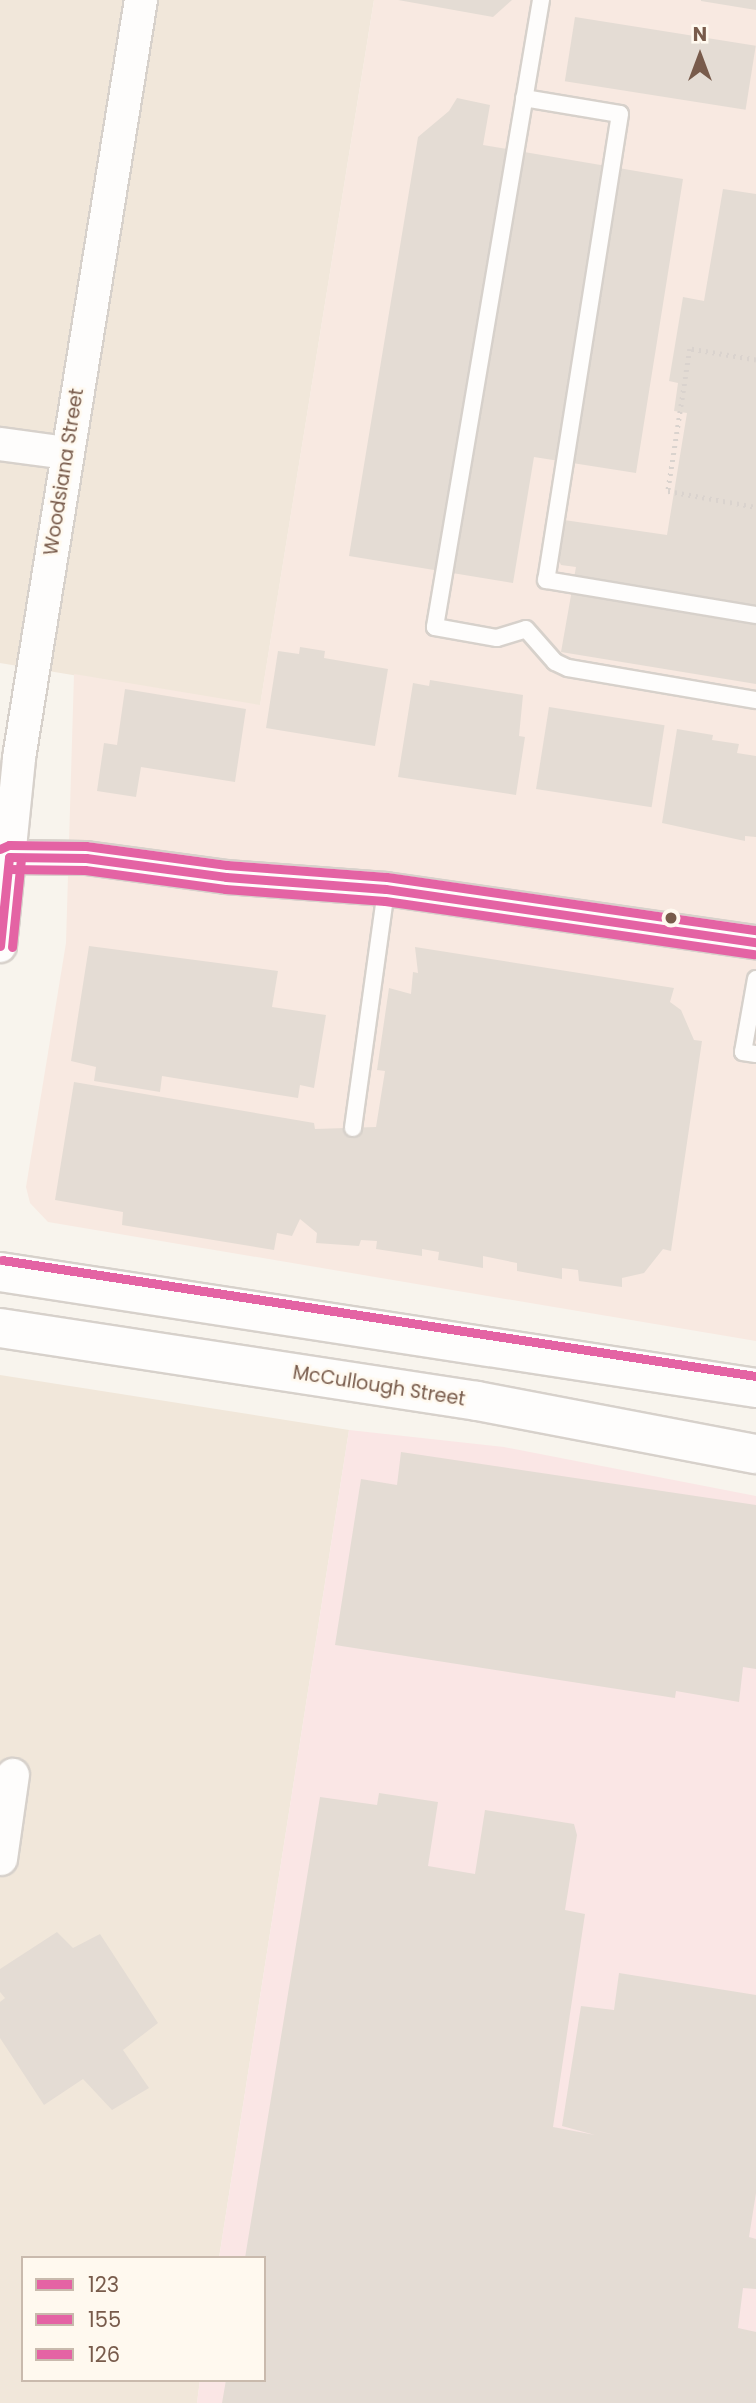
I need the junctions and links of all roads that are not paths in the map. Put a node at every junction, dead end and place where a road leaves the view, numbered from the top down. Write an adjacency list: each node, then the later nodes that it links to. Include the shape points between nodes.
1 (141, 0): 5 (street, Woodsiana Street)
2 (541, 0): 3 (lane)
3 (524, 98): 6 (lane, via 620,114 546,580); 7 (lane, via 435,627 497,638 526,629 555,662 568,668)
4 (0, 444): 5 (street)
5 (67, 453): 8 (street, Woodsiana Street, via 19,758)
6 (756, 615)
7 (756, 700)
8 (9, 857): 9 (street, via 86,858 226,877); 11 (street, Woodsiana Street)
9 (386, 889): 10 (street); 14 (lane)
10 (756, 942)
11 (0, 946)
12 (756, 979): 13 (lane, via 743,1052)
13 (756, 1054)
14 (353, 1128)
15 (0, 1272): 17 (main road)
16 (0, 1328): 18 (main road, McCullough Street, via 488,1403)
17 (756, 1388)
18 (756, 1454)
19 (13, 1775): 20 (street)
20 (4, 1814): 21 (street)
21 (1, 1859)

